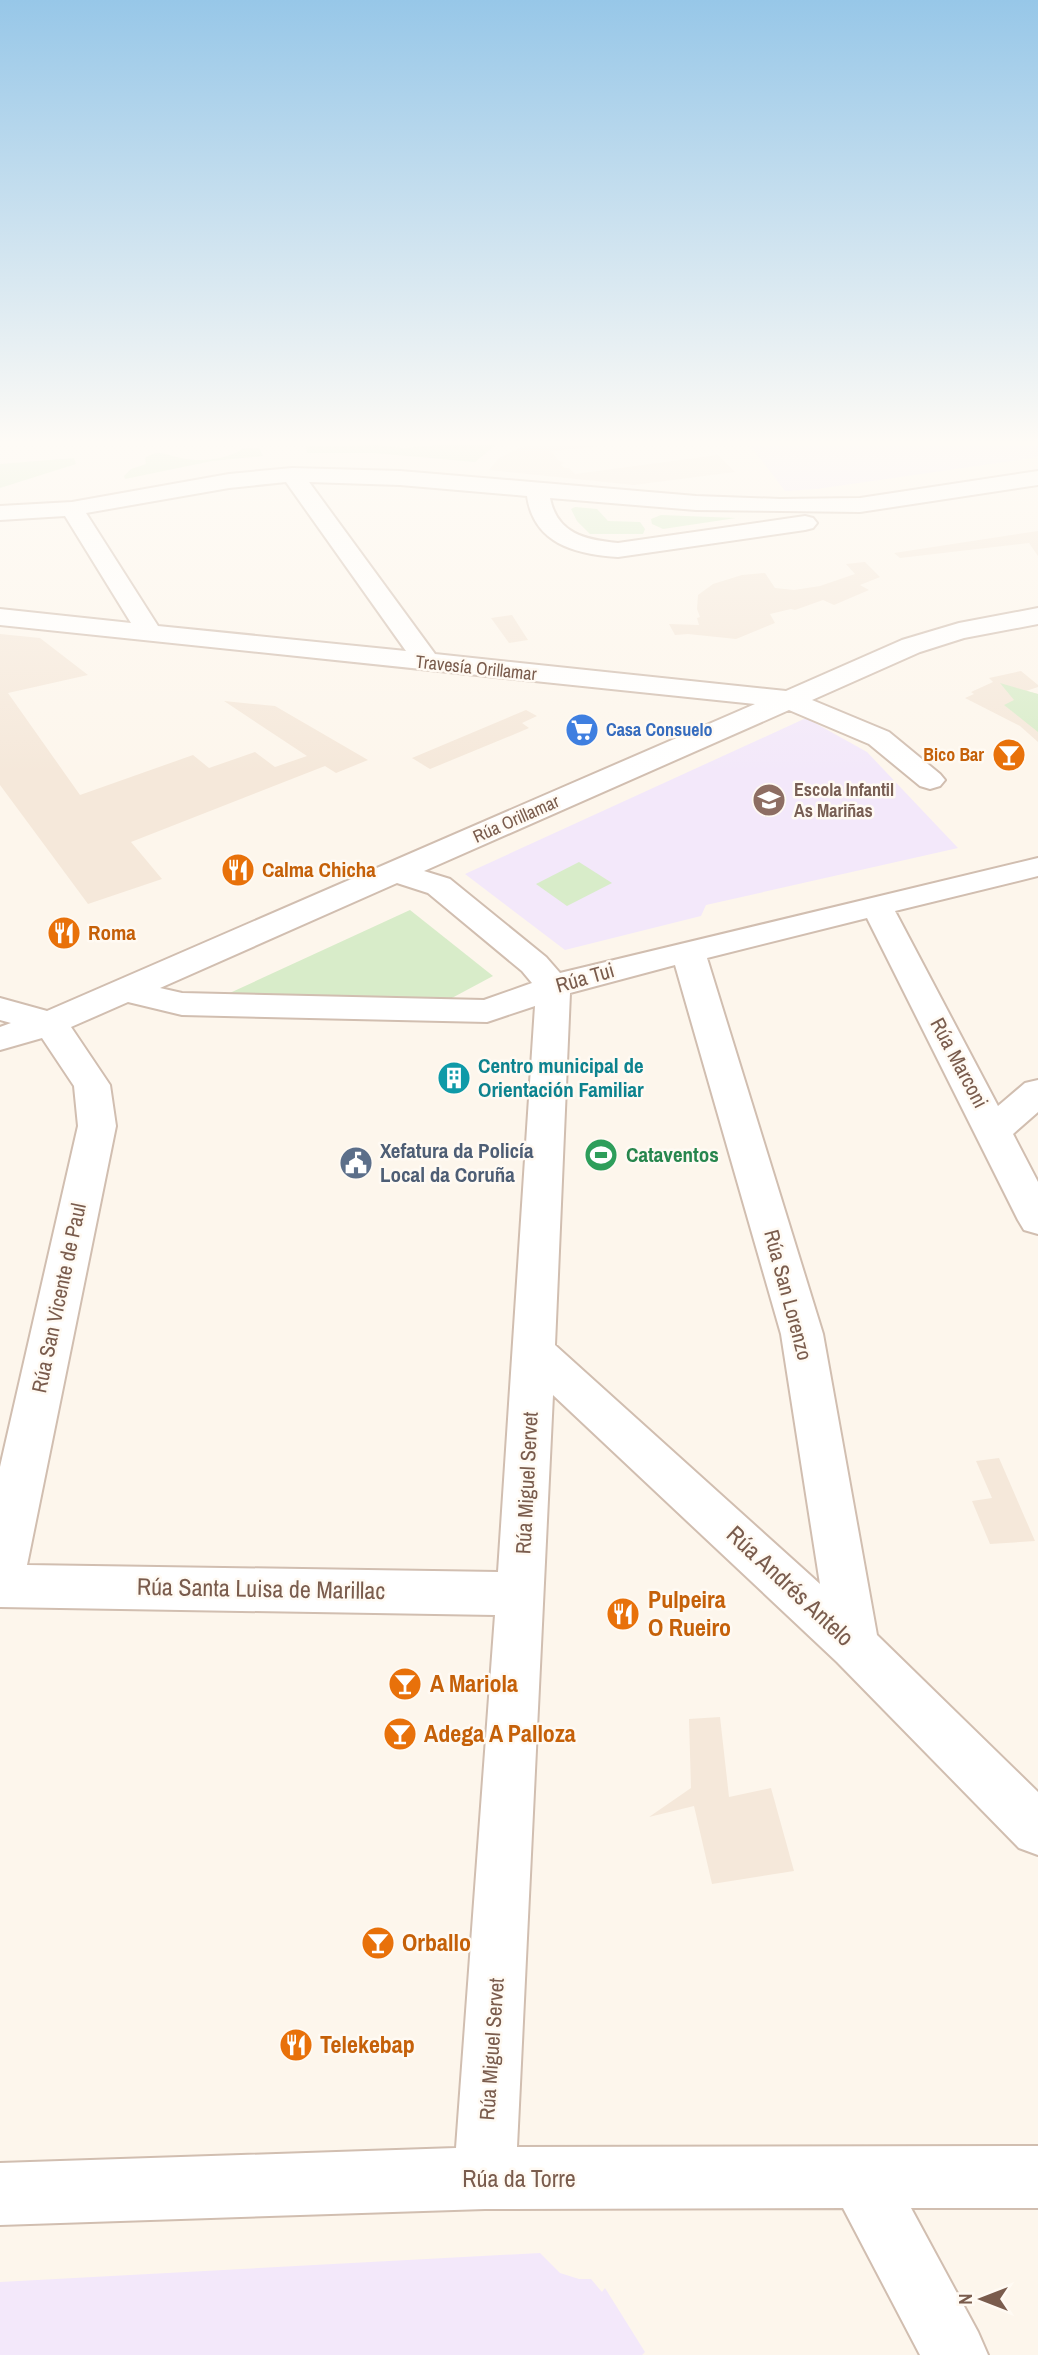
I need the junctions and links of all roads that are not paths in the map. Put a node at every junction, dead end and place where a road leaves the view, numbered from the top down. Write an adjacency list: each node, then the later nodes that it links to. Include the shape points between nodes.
1 (101, 555): 5 (street)
2 (350, 555): 6 (street)
3 (1038, 616): 7 (street, Rúa Orillamar, via 959,631 911,646)
4 (0, 617): 5 (street, Travesía Orillamar)
5 (150, 633): 6 (street, Travesía Orillamar)
6 (428, 663): 7 (street, Travesía Orillamar)
7 (787, 699): 8 (street, Travesía Orillamar, via 879,738); 10 (street, Rúa Orillamar)
8 (930, 780)
9 (1038, 867): 11 (street, Rúa Tui)
10 (396, 872): 13 (street, via 439,886 534,964); 14 (street, Rúa Orillamar)
11 (877, 907): 12 (street, Rúa Tui); 17 (street, Rúa Marconi)
12 (688, 951): 13 (street, Rúa Tui); 22 (street, Rúa San Lorenzo, via 802,1334)
13 (553, 987): 14 (street, Rúa Tui, via 487,1011 183,1004); 19 (street, Rúa Miguel Servet)
14 (125, 990): 15 (street, Rúa Orillamar)
15 (13, 1024): 20 (street, Rúa San Vicente de Paul, via 92,1085 97,1126)
16 (1038, 1092): 17 (street)
17 (994, 1130): 18 (street, Rúa Marconi)
18 (1038, 1220)
19 (534, 1351): 21 (street, Rúa Miguel Servet); 22 (street, Rúa Andrés Antelo)
20 (0, 1585): 21 (street, Rúa Santa Luisa de Marillac)
21 (521, 1594): 25 (street, Rúa Miguel Servet)
22 (854, 1646): 23 (street, Rúa Andrés Antelo)
23 (1038, 1829)
24 (1038, 2177): 26 (street, Rúa da Torre)
25 (485, 2178): 26 (street, Rúa da Torre); 27 (street, Rúa da Torre)
26 (860, 2179): 28 (street)
27 (0, 2194)
28 (955, 2355)

